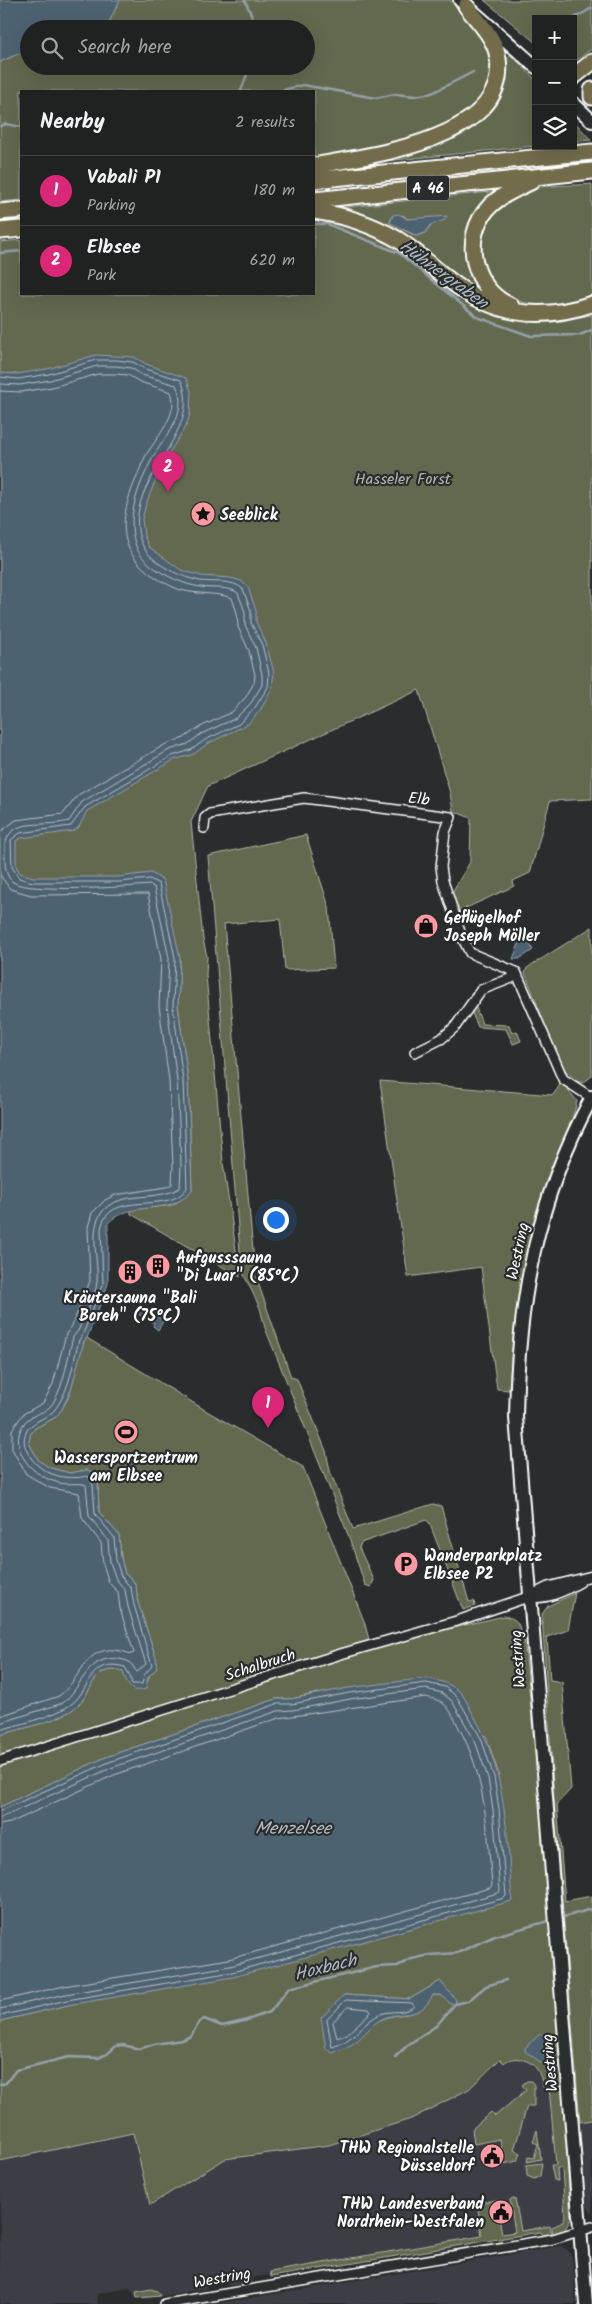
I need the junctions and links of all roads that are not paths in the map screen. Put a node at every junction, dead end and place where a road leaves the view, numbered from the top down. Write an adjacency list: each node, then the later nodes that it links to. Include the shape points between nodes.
1 (463, 3): 3 (main road); 11 (highway, via 497,53 495,87 483,107 465,122 424,142 390,152)
2 (592, 61): 4 (highway); 5 (highway)
3 (532, 63)
4 (577, 67)
5 (577, 74)
6 (592, 90): 7 (highway)
7 (592, 97)
8 (576, 105): 9 (main road)
9 (592, 121)
10 (592, 152): 14 (highway, A 46)
11 (315, 166)
12 (592, 171): 13 (highway, A 46)
13 (542, 176): 15 (highway, A 46); 22 (highway, via 502,196 489,207 480,219 472,250 478,274 486,287 506,304)
14 (315, 180)
15 (315, 200)
16 (20, 210): 18 (highway)
17 (315, 211): 22 (highway, via 357,220 379,229 469,295 504,310)
18 (0, 212)
19 (20, 229): 20 (highway)
20 (0, 231)
21 (592, 304): 22 (highway, via 558,312)
22 (529, 313)
23 (204, 828): 24 (street, Elb, via 205,818 210,814 304,798 451,817 445,832 442,881 461,935 470,953)
24 (516, 972): 25 (street, via 512,978 481,990 455,1027 441,1039); 26 (street, via 563,1079)
25 (415, 1052)
26 (592, 1098): 28 (main road, Westring, via 561,1160 548,1196 534,1242 522,1313 516,1417)
27 (590, 1577): 28 (street, Schalbruch, via 548,1587)
28 (528, 1597): 29 (street, Schalbruch); 30 (main road, Westring, via 552,1906)
29 (0, 1761)
30 (586, 2228): 31 (street, Westring, via 553,2239); 32 (main road, Westring)
31 (165, 2304)
32 (586, 2304)

